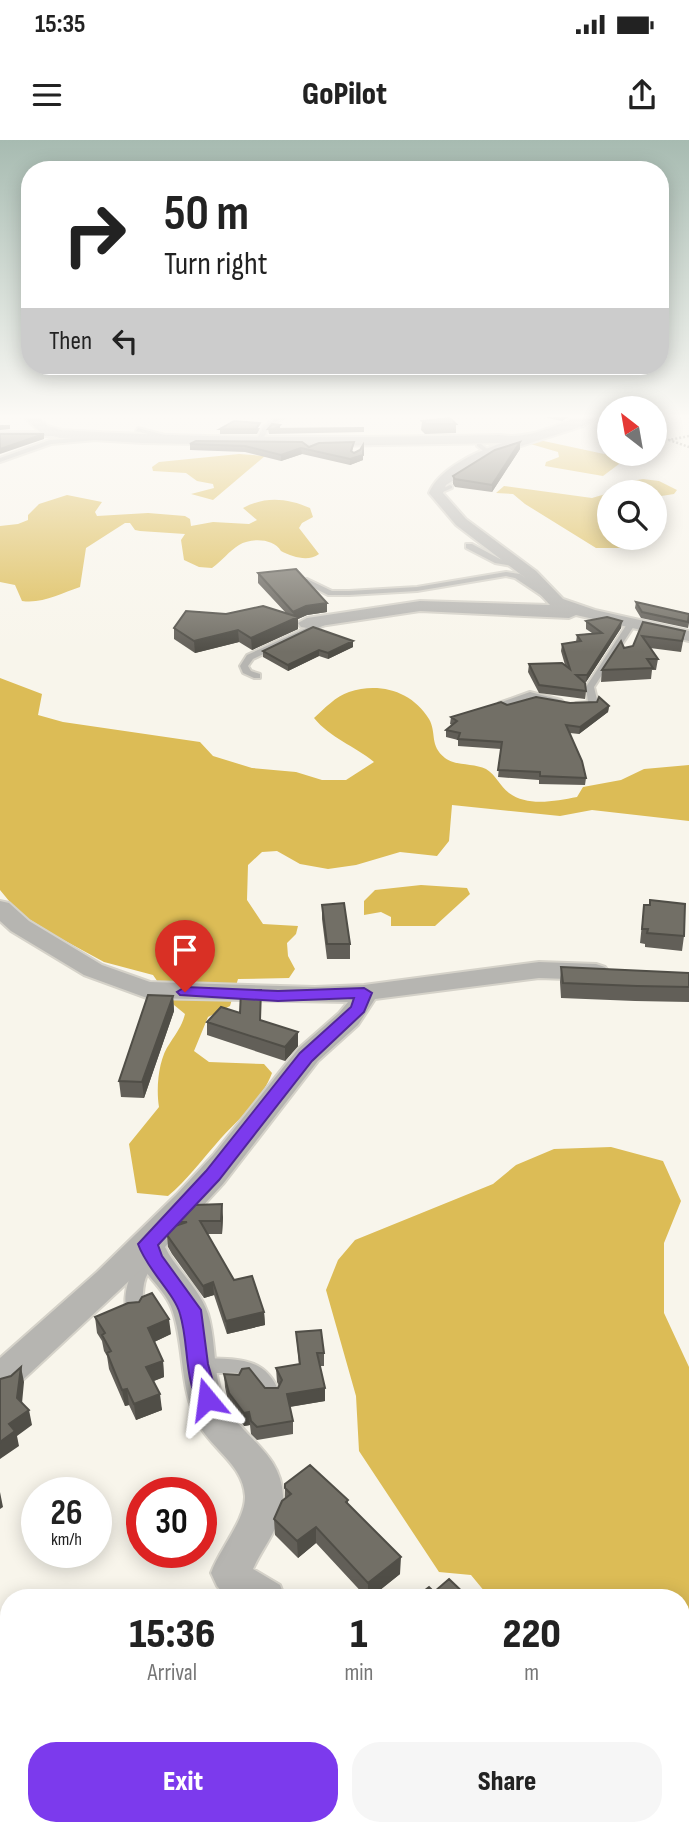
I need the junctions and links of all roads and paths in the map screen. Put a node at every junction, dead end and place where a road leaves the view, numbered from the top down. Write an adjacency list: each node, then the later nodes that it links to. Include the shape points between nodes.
1 (445, 494): 3 (street, via 461,522)
2 (469, 546): 3 (lane, via 498,561)
3 (518, 565): 5 (street)
4 (304, 581): 5 (lane, via 331,593 349,593 416,589 506,574)
5 (548, 596): 6 (street)
6 (591, 614): 7 (street, via 420,606); 9 (street)
7 (327, 622): 8 (street); 12 (lane, via 250,657 244,666 247,673)
8 (307, 623)
9 (637, 624): 10 (street); 11 (lane); 13 (lane, via 592,682 593,704 530,695)
10 (689, 636)
11 (626, 654)
12 (257, 676)
13 (503, 703)
14 (0, 908): 16 (street, via 20,926 93,970 147,989 278,996)
15 (620, 973): 16 (street, via 539,970)
16 (364, 993): 17 (street, via 358,1009 306,1057)
17 (150, 1251): 18 (lane, via 138,1276); 19 (street, via 190,1310); 20 (street)
18 (134, 1311)
19 (206, 1365): 21 (lane); 22 (lane, via 260,1373); 23 (street, via 213,1415 250,1456 264,1496 262,1512 231,1573)
20 (0, 1379)
21 (233, 1381)
22 (272, 1394)
23 (249, 1589)

